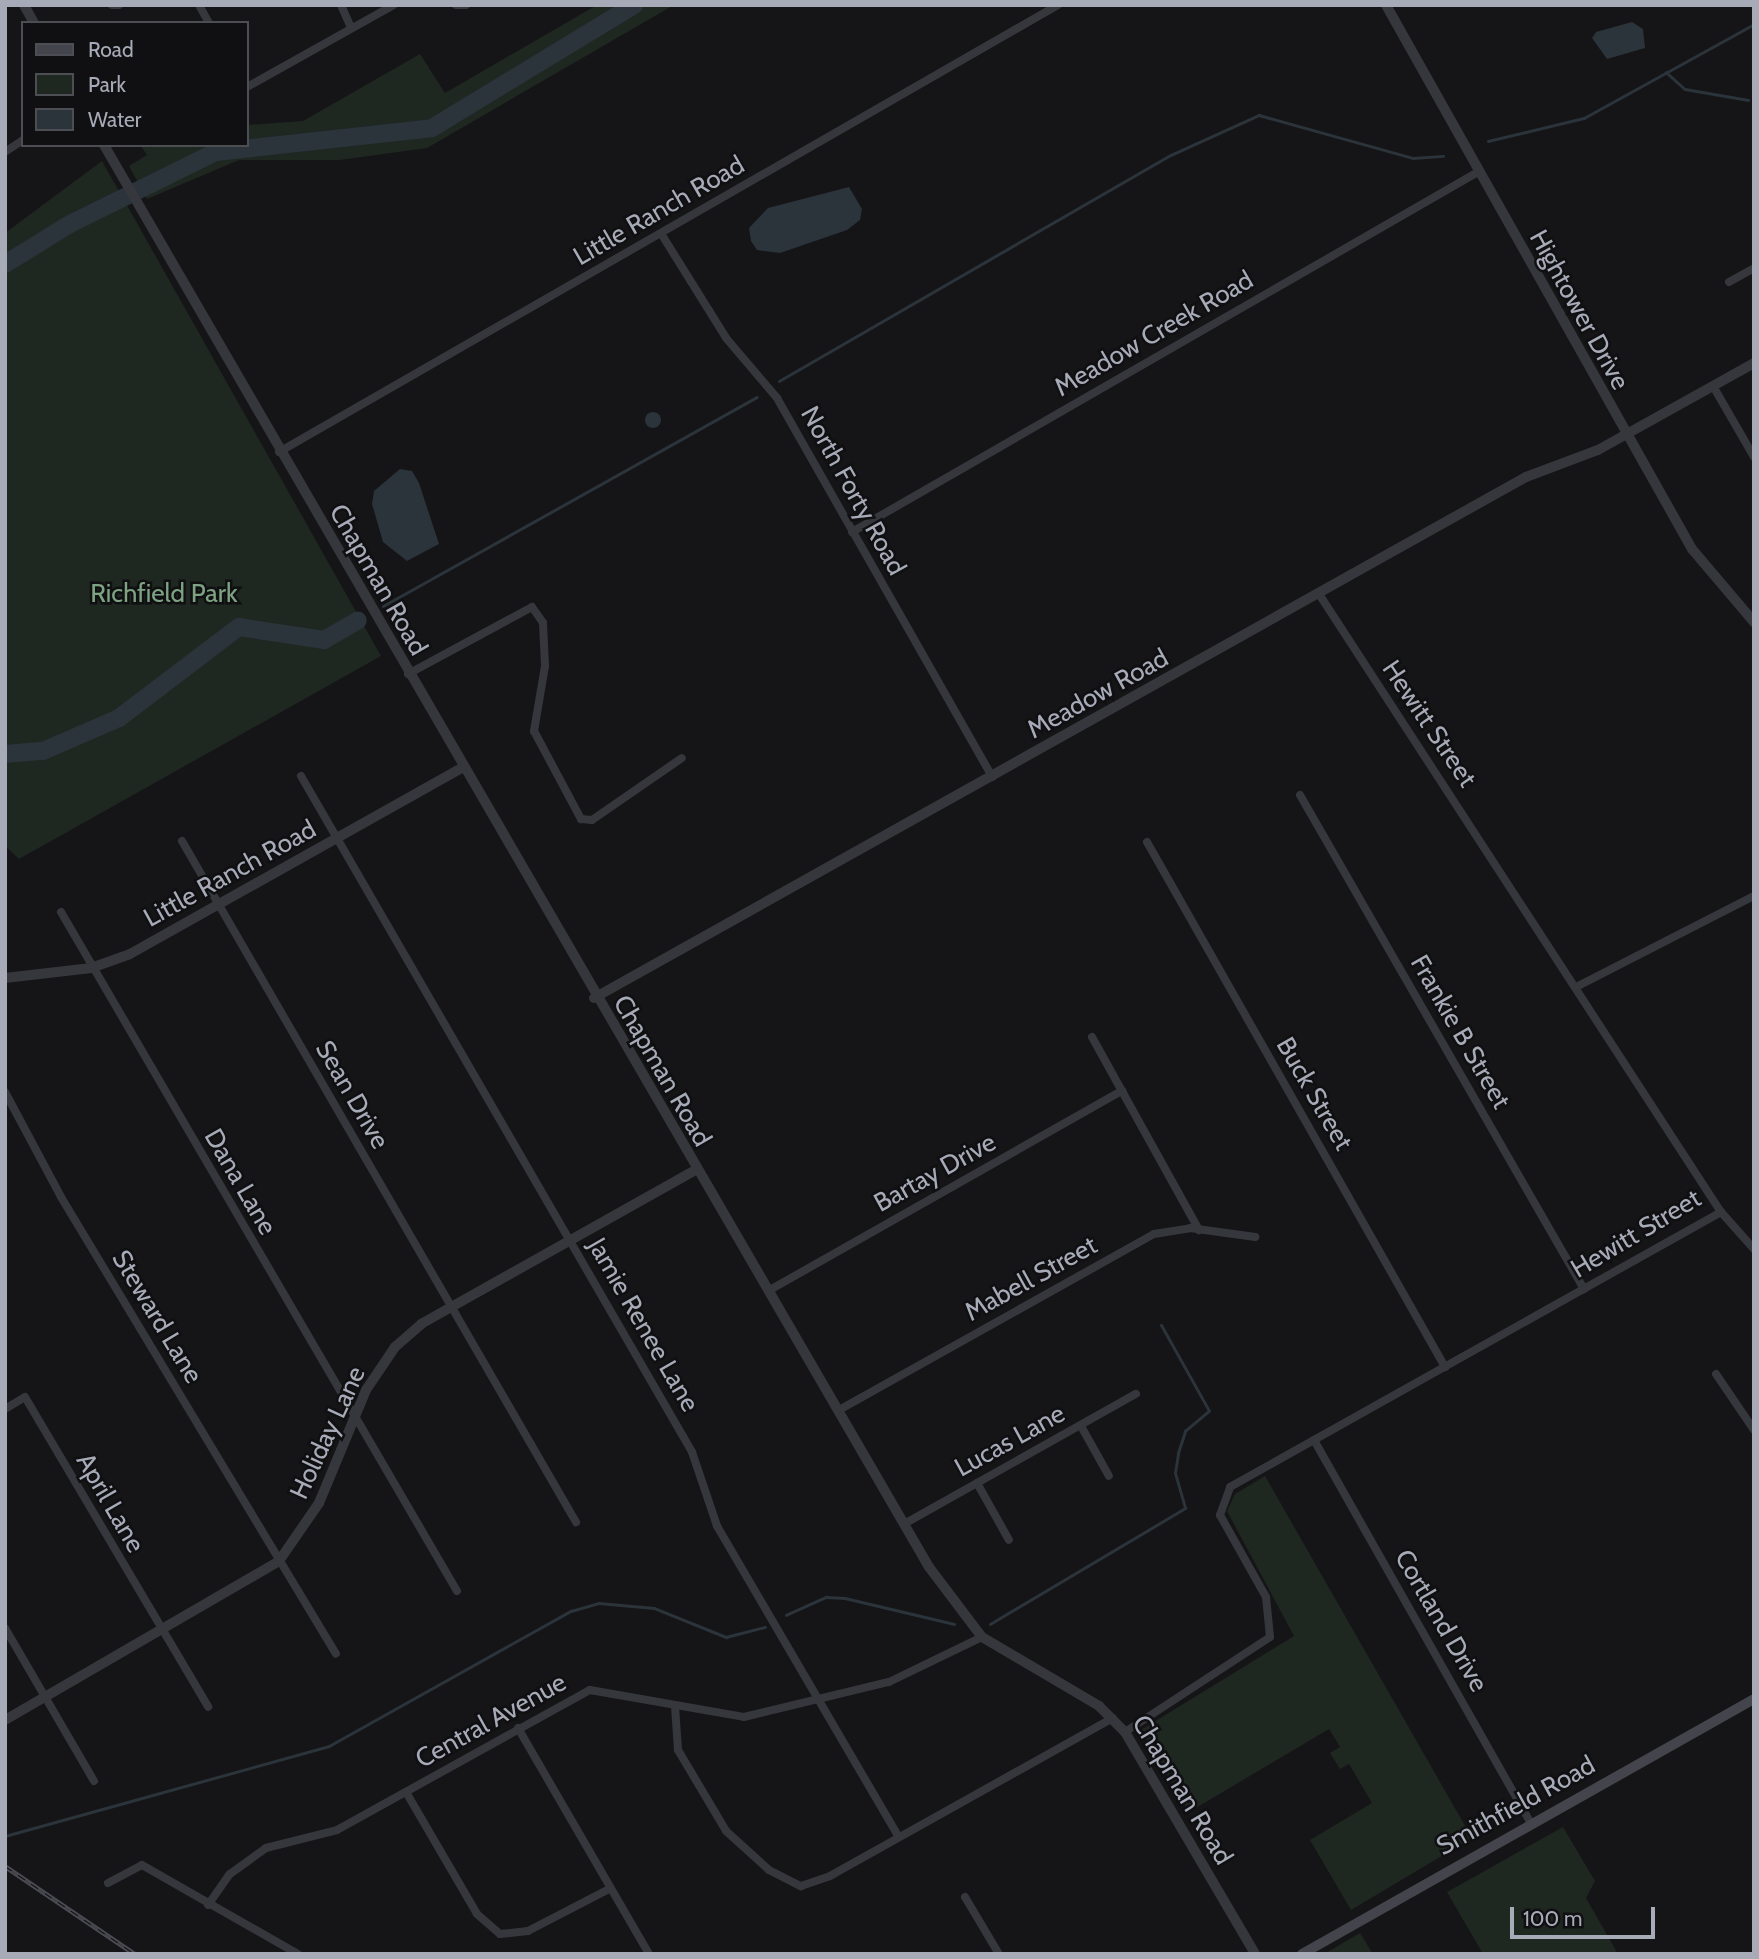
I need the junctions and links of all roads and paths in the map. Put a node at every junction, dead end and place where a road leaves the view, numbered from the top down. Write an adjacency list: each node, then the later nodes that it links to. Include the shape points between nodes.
1 (24, 5): 11 (street)
2 (112, 5): 3 (street)
3 (119, 5)
4 (199, 5): 12 (street)
5 (341, 5): 13 (street)
6 (394, 5): 13 (street)
7 (456, 5): 8 (street)
8 (464, 5)
9 (1058, 5): 19 (street, Little Ranch Road)
10 (1386, 5): 18 (street, Hightower Drive)
11 (33, 21)
12 (208, 21)
13 (350, 25): 14 (street, via 256,88)
14 (248, 87)
15 (21, 141): 17 (street)
16 (105, 147): 25 (street, Chapman Road)
17 (5, 152)
18 (1478, 172): 24 (street, Hightower Drive); 27 (street, Meadow Creek Road)
19 (662, 235): 25 (street, Little Ranch Road); 27 (street, North Forty Road, via 712,318 777,398)
20 (1754, 268): 21 (street)
21 (1729, 282)
22 (1754, 363): 23 (street)
23 (1713, 386): 24 (street); 26 (street)
24 (1626, 435): 28 (street, Meadow Road, via 1527,477); 29 (street, Hightower Drive, via 1706,571)
25 (279, 453): 30 (street, Chapman Road)
26 (1754, 457)
27 (852, 532): 34 (street, North Forty Road)
28 (1319, 594): 34 (street, Meadow Road); 44 (street, Hewitt Street)
29 (1754, 622)
30 (408, 674): 31 (street, via 532,607 543,623 545,666 534,731 582,819 592,820); 32 (street, Chapman Road)
31 (682, 758)
32 (462, 768): 36 (street, Little Ranch Road); 45 (street, Chapman Road)
33 (301, 776): 36 (street, Jamie Renee Lane)
34 (992, 778): 45 (street, Meadow Road)
35 (1300, 795): 55 (street, Frankie B Street)
36 (338, 838): 40 (street, Little Ranch Road); 53 (street, Jamie Renee Lane)
37 (182, 841): 40 (street, Sean Drive)
38 (1147, 842): 58 (street, Buck Street)
39 (1754, 896): 44 (street)
40 (218, 905): 42 (street, Little Ranch Road); 57 (street, Sean Drive)
41 (61, 912): 42 (street, Dana Lane)
42 (91, 968): 43 (street, Little Ranch Road); 63 (street, Dana Lane)
43 (5, 978)
44 (1578, 986): 50 (street, Hewitt Street)
45 (594, 998): 49 (street, Chapman Road)
46 (1092, 1037): 48 (street)
47 (5, 1091): 72 (street, Steward Lane, via 61,1197)
48 (1122, 1091): 51 (street); 56 (street, Bartay Drive)
49 (695, 1170): 53 (street, Holiday Lane); 56 (street, Chapman Road)
50 (1721, 1212): 54 (street); 55 (street, Hewitt Street)
51 (1199, 1230): 52 (street, Mabell Street); 62 (street, Mabell Street, via 1154,1234)
52 (1255, 1237)
53 (571, 1241): 57 (street, Holiday Lane); 80 (street, Jamie Renee Lane, via 692,1452 717,1526)
54 (1754, 1250)
55 (1584, 1289): 58 (street, Hewitt Street)
56 (768, 1291): 62 (street, Chapman Road)
57 (449, 1307): 63 (street, Holiday Lane, via 395,1347); 69 (street, Sean Drive)
58 (1445, 1367): 66 (street, Hewitt Street)
59 (1716, 1374): 65 (street)
60 (1136, 1395): 64 (street, Lucas Lane)
61 (5, 1409): 75 (street, April Lane, via 25,1397)
62 (839, 1410): 70 (street, Chapman Road)
63 (354, 1417): 72 (street, Holiday Lane, via 320,1503); 73 (street, Dana Lane)
64 (1081, 1426): 67 (street); 68 (street, Lucas Lane)
65 (1754, 1430)
66 (1314, 1440): 86 (street, Hewitt Street, via 1230,1487 1220,1505 1270,1609 1265,1645); 89 (street, Cortland Drive)
67 (1110, 1476)
68 (977, 1483): 70 (street, Lucas Lane); 71 (street)
69 (576, 1522)
70 (904, 1524): 76 (street, Chapman Road)
71 (1009, 1540)
72 (279, 1561): 75 (street, Holiday Lane); 77 (street, Steward Lane)
73 (457, 1591)
74 (5, 1629): 78 (street)
75 (160, 1630): 78 (street, Holiday Lane); 82 (street, April Lane)
76 (982, 1637): 80 (street, Central Avenue, via 889,1682); 83 (street, Chapman Road)
77 (336, 1654)
78 (46, 1695): 84 (street, Holiday Lane); 87 (street)
79 (1754, 1699): 89 (main road, Smithfield Road)
80 (820, 1700): 81 (street, Central Avenue, via 744,1717); 90 (street, Jamie Renee Lane)
81 (675, 1706): 85 (street, Central Avenue, via 620,1691 590,1690); 90 (street, via 678,1750 726,1831 788,1882 818,1882)
82 (208, 1707)
83 (1113, 1718): 86 (street, Chapman Road); 90 (street)
84 (5, 1720)
85 (518, 1728): 88 (street, Central Avenue); 92 (street)
86 (1125, 1732): 98 (street, Chapman Road)
87 (94, 1781)
88 (406, 1792): 92 (street, via 477,1914 500,1934 528,1931); 94 (street, Central Avenue, via 337,1830 266,1848 230,1874)
89 (1531, 1823): 99 (main road, Smithfield Road)
90 (899, 1837)
91 (108, 1883): 94 (street, via 142,1865)
92 (611, 1888): 96 (street)
93 (965, 1896): 97 (street)
94 (208, 1905): 95 (street)
95 (298, 1954)
96 (649, 1954)
97 (999, 1954)
98 (1255, 1954)
99 (1302, 1954)

